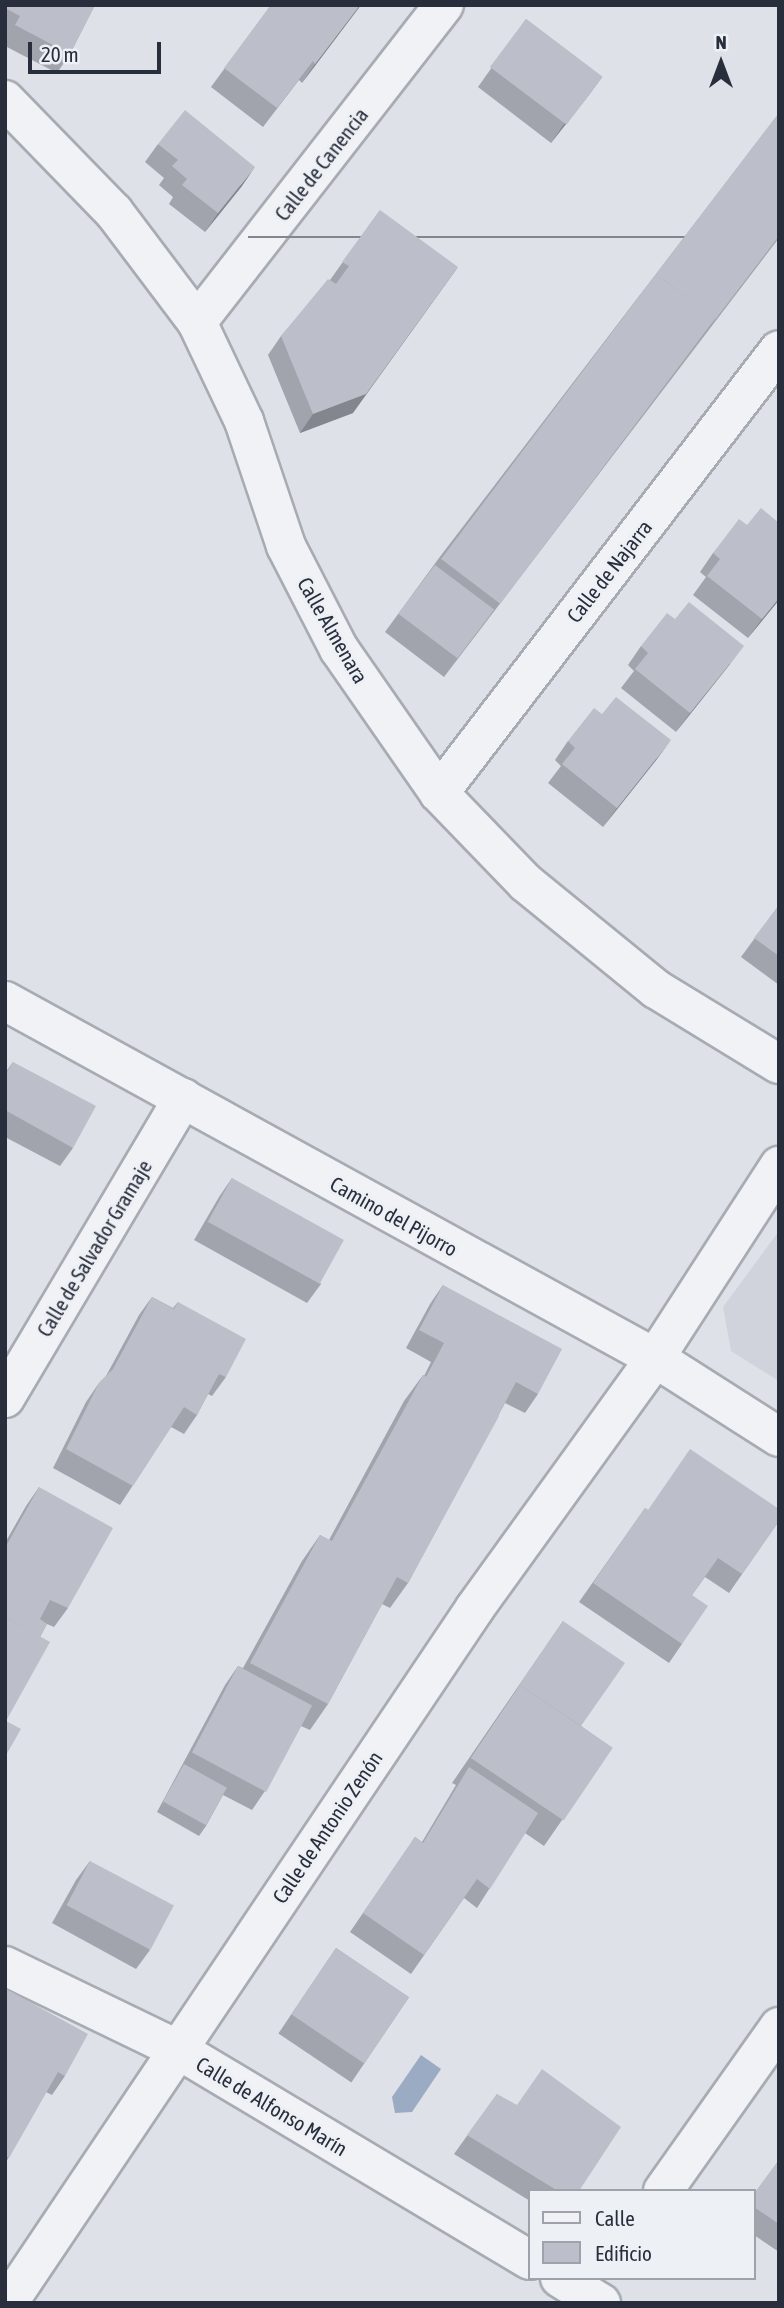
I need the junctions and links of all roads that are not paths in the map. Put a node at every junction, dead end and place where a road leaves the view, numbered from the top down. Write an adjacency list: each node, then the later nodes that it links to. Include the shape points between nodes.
1 (444, 5): 3 (street, Calle de Canencia)
2 (5, 100): 3 (street, Calle Almenara, via 114,212)
3 (197, 323): 5 (street, Calle Almenara, via 244,421 286,546 333,638)
4 (779, 350): 5 (street, Calle de Najarra)
5 (439, 793): 7 (street, Calle Almenara, via 526,883 656,989)
6 (5, 1001): 8 (street, Camino del Pijorro)
7 (779, 1063)
8 (183, 1098): 10 (street, Camino del Pijorro); 11 (street, Calle de Salvador Gramaje)
9 (779, 1166): 10 (street, Calle de Antonio Zenón)
10 (655, 1358): 12 (street, Camino del Pijorro); 15 (street, Calle de Antonio Zenón, via 475,1608)
11 (5, 1398)
12 (779, 1437)
13 (5, 1966): 15 (street, Calle de Alfonso Marín)
14 (779, 2027): 16 (street)
15 (177, 2049): 17 (street, Calle de Alfonso Marín); 18 (street, Calle de Antonio Zenón)
16 (664, 2189)
17 (528, 2259)
18 (8, 2303)

